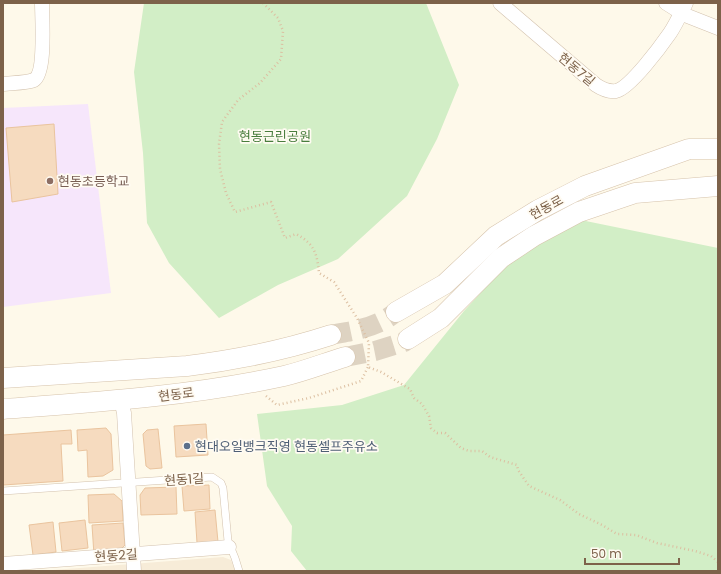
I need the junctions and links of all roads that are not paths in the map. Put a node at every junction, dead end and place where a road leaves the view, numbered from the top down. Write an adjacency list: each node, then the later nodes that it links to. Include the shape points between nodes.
1 (42, 3): 6 (street, via 42,65 38,76 34,80)
2 (500, 3): 4 (street, 현동7길, via 596,85 609,91 617,91 626,86 669,34)
3 (666, 3): 4 (street)
4 (684, 8): 5 (street, via 702,23)
5 (718, 28)
6 (3, 84)
7 (718, 148): 9 (main road, 현동로, via 689,149 585,186 538,210 496,236 445,284)
8 (718, 186): 11 (main road, 현동로, via 635,193 579,212 534,236 501,258 441,318)
9 (396, 312)
10 (331, 335): 13 (main road, 현동로, via 306,344 212,363)
11 (408, 339)
12 (345, 357): 14 (main road, 현동로, via 301,372 250,382 193,392)
13 (3, 378)
14 (121, 400): 15 (main road, 현동로); 16 (street)
15 (3, 409)
16 (129, 482): 17 (lane, 현동1길); 18 (lane, 현동1길, via 202,477 218,479 223,488); 19 (street)
17 (3, 491)
18 (229, 546): 19 (street, 현동2길); 22 (lane)
19 (132, 554): 20 (street, 현동2길); 21 (street)
20 (3, 564)
21 (134, 571)
22 (239, 571)

